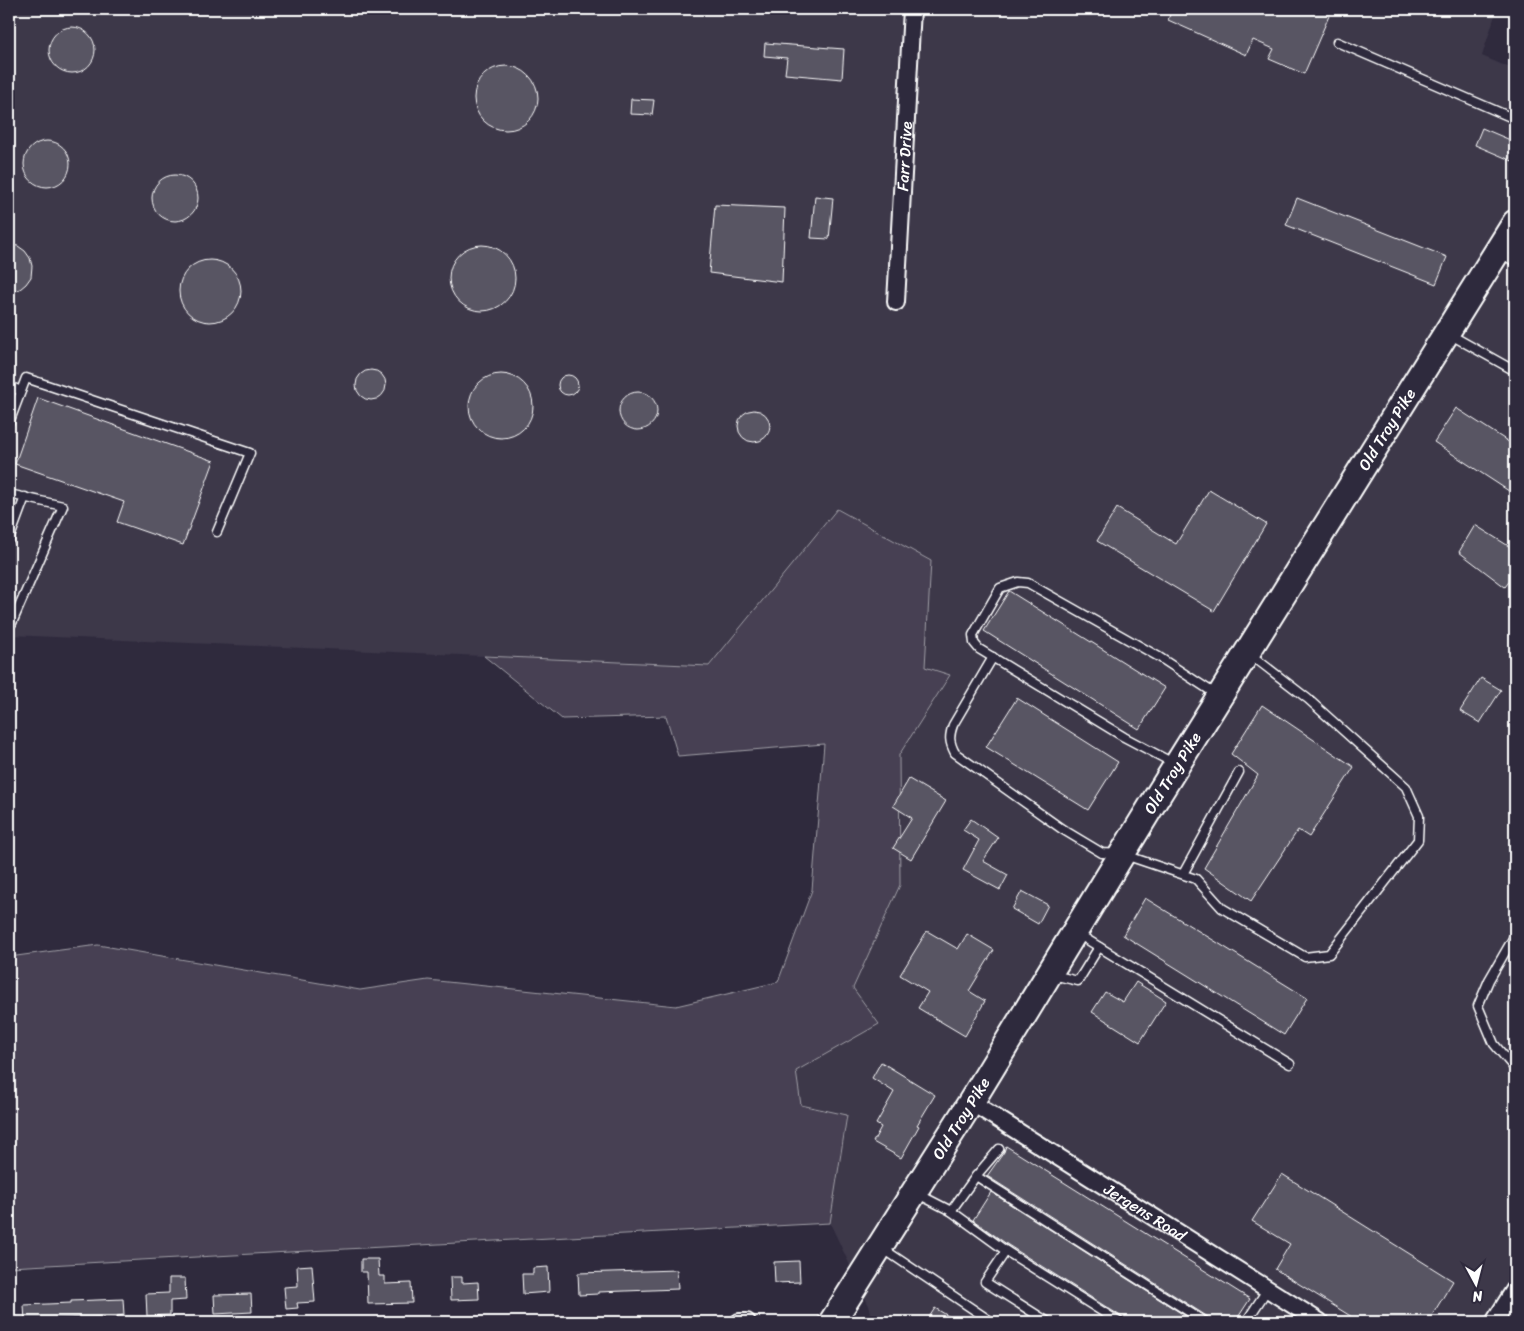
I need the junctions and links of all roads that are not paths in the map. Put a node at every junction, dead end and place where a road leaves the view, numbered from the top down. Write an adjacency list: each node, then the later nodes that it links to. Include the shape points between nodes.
1 (912, 9): 6 (street, Farr Drive)
2 (1338, 42): 3 (lane)
3 (1515, 119)
4 (1515, 224): 5 (main road, Old Troy Pike)
5 (1507, 256): 7 (main road, Old Troy Pike)
6 (896, 302)
7 (1447, 333): 8 (lane); 17 (main road, Old Troy Pike)
8 (1515, 371)
9 (9, 386): 10 (lane)
10 (21, 391): 11 (lane); 14 (lane, via 26,378 250,452)
11 (9, 423)
12 (9, 494): 13 (lane)
13 (25, 497): 15 (lane); 16 (lane, via 63,506 12,623)
14 (216, 532)
15 (9, 540)
16 (9, 623)
17 (1247, 652): 19 (main road, Old Troy Pike); 23 (lane, via 1308,698 1406,787 1419,816 1418,840 1329,954 1305,957 1222,908 1196,878)
18 (992, 658): 19 (lane, via 974,643 973,635 1000,588 1018,582 1028,583 1159,657); 20 (lane); 22 (lane, via 949,735 955,753 1062,829 1102,852)
19 (1219, 696): 20 (main road, Old Troy Pike)
20 (1176, 765): 22 (main road, Old Troy Pike)
21 (1239, 772): 23 (lane)
22 (1122, 854): 23 (lane); 24 (main road, Old Troy Pike)
23 (1182, 874)
24 (1074, 932): 26 (lane); 27 (main road, Old Troy Pike)
25 (1515, 935): 29 (lane, via 1478,1006 1494,1044)
26 (1100, 947): 27 (lane, via 1078,981); 28 (lane)
27 (1049, 974): 30 (main road, Old Troy Pike)
28 (1290, 1064)
29 (1515, 1069)
30 (971, 1102): 33 (main road, Old Troy Pike); 38 (street, Jergens Road)
31 (999, 1149): 32 (lane)
32 (976, 1176): 34 (lane); 45 (lane)
33 (915, 1192): 34 (lane); 35 (main road, Old Troy Pike)
34 (951, 1211): 36 (lane)
35 (880, 1247): 41 (main road, Old Troy Pike); 42 (lane)
36 (1006, 1251): 43 (lane, via 985,1282); 44 (lane)
37 (1515, 1289): 48 (street)
38 (1267, 1290): 46 (lane); 47 (street, Jergens Road)
39 (739, 1322): 40 (street)
40 (747, 1322)
41 (832, 1322)
42 (992, 1322)
43 (1048, 1322)
44 (1119, 1322)
45 (1205, 1322)
46 (1246, 1322)
47 (1320, 1322)
48 (1494, 1322)

